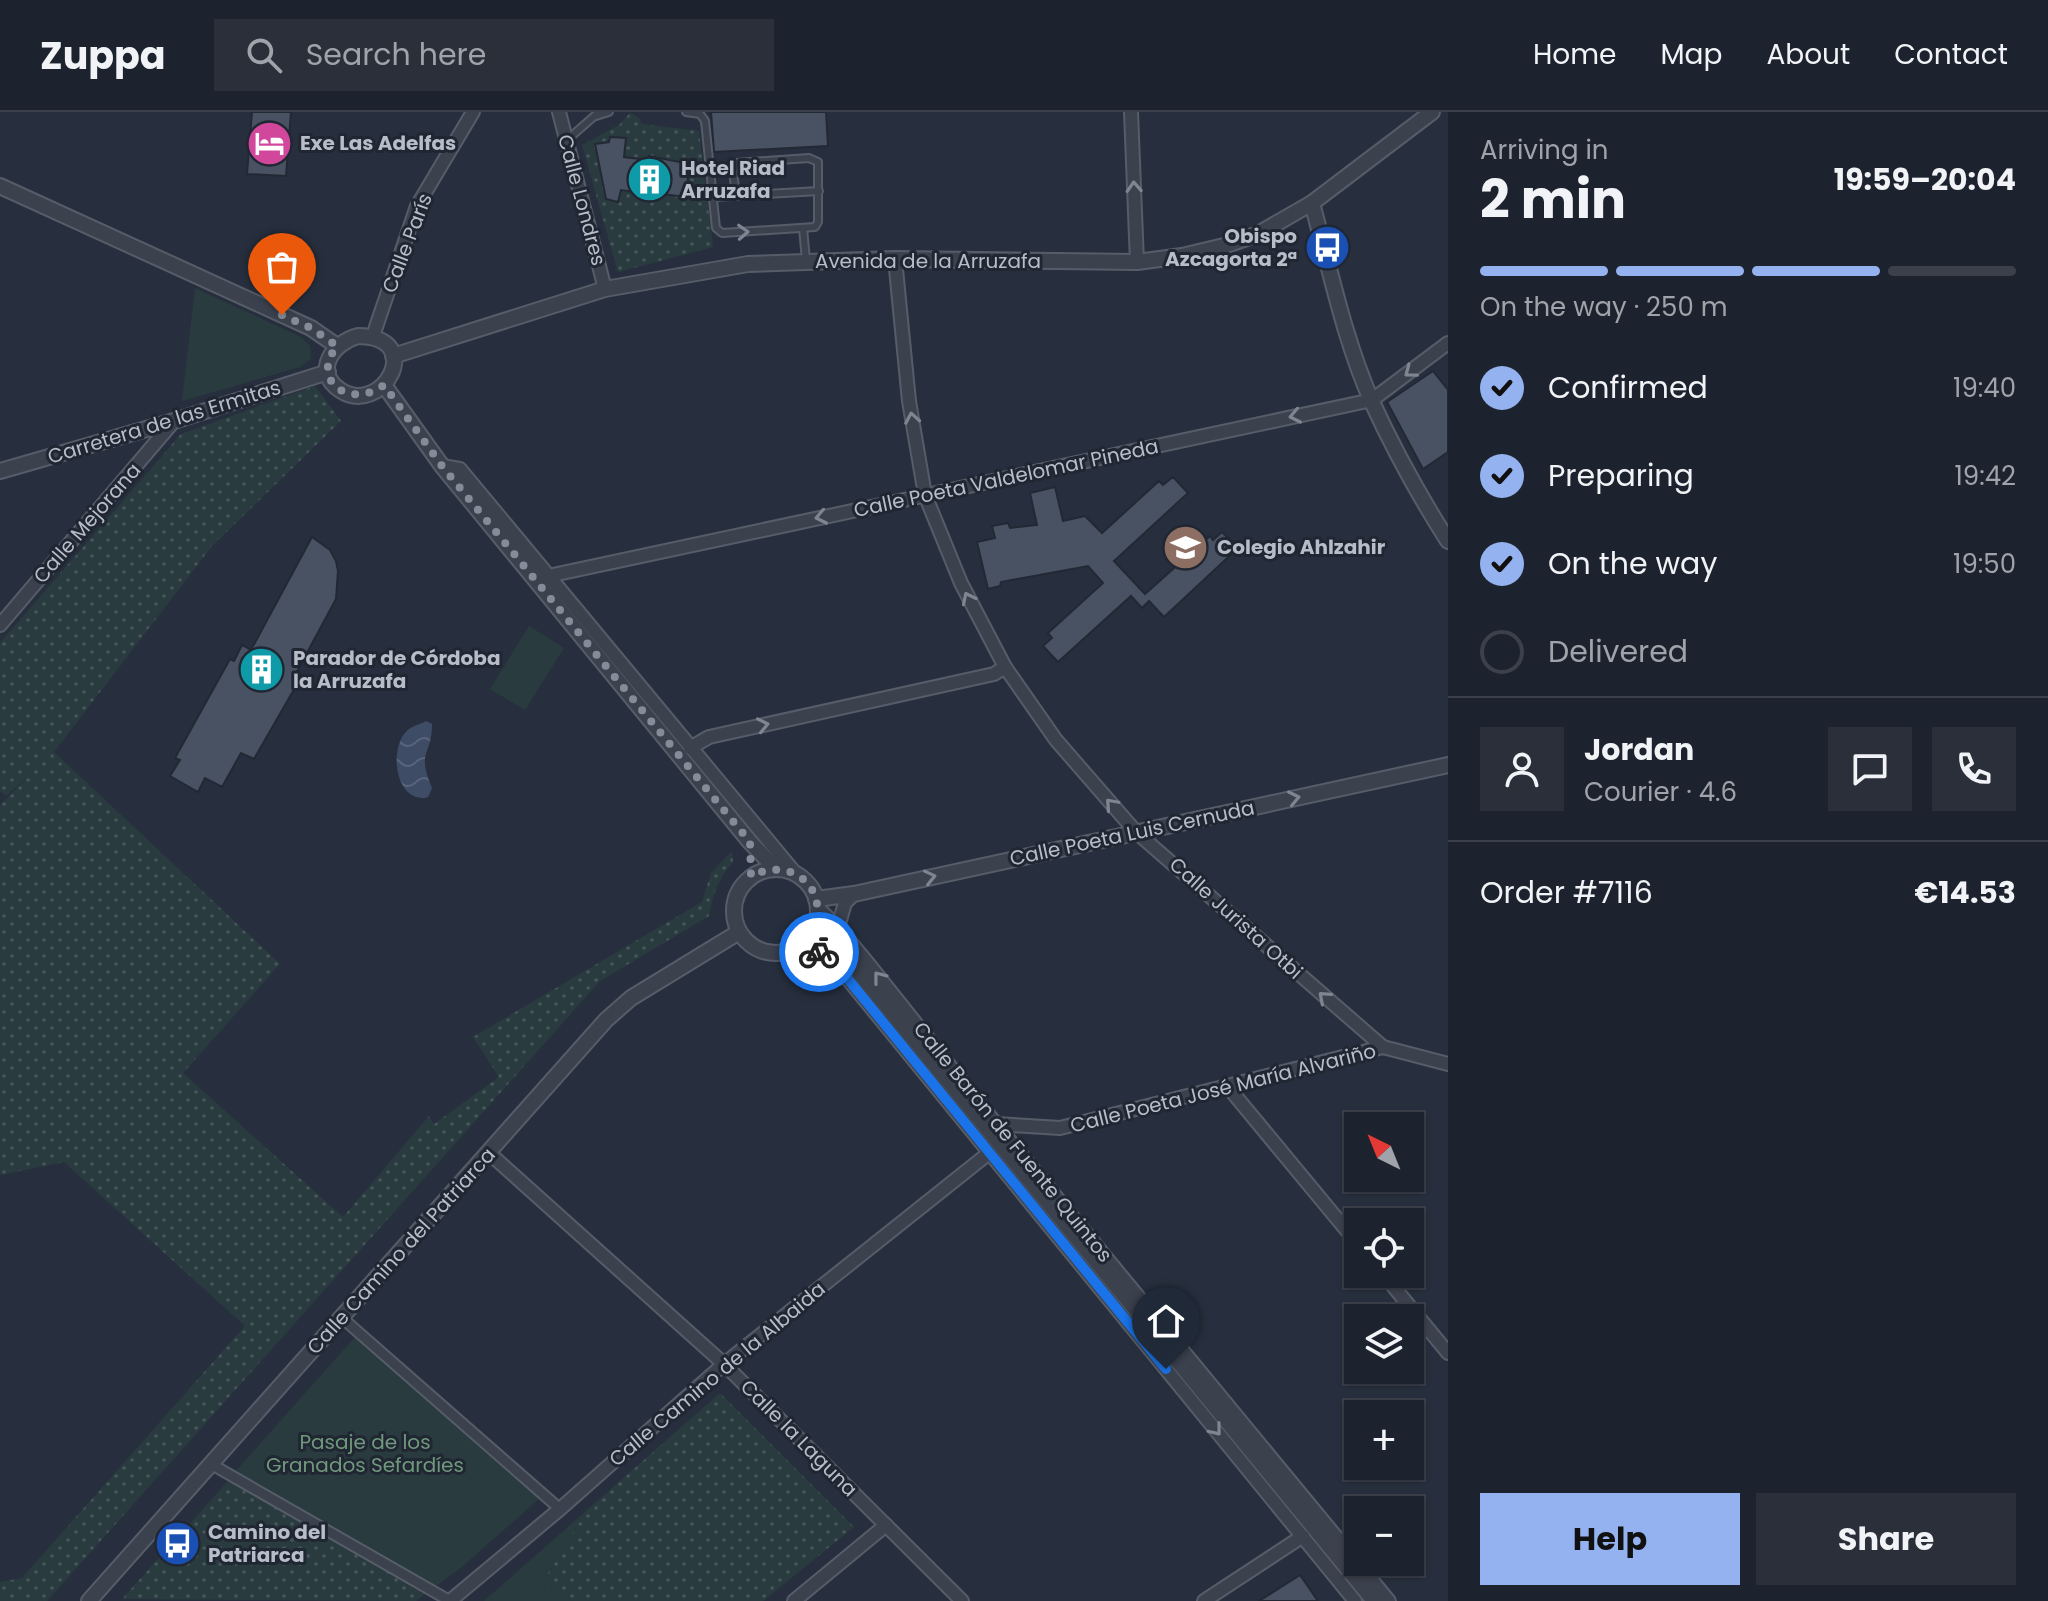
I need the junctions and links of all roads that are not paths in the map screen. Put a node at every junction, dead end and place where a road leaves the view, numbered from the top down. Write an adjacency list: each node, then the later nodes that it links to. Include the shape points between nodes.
1 (473, 112): 20 (street, Calle París, via 417,206)
2 (559, 112): 9 (street, Calle Londres)
3 (609, 112): 8 (lane)
4 (686, 112): 7 (lane)
5 (1131, 112): 18 (street, one-way to 5)
6 (1432, 112): 14 (street, Avenida de la Arruzafa)
7 (696, 113): 13 (lane, via 705,121)
8 (598, 114): 9 (lane)
9 (567, 140): 19 (street, Calle Londres)
10 (0, 186): 22 (street, via 311,328)
11 (819, 191): 12 (lane); 12 (lane, via 818,162 809,158 736,163); 15 (lane, via 818,222)
12 (736, 196): 13 (lane)
13 (714, 197): 15 (lane, one-way to 15, via 716,228 722,233)
14 (1312, 203): 18 (street, Avenida de la Arruzafa, via 1258,234 1224,246); 26 (street)
15 (803, 228): 17 (lane)
16 (895, 259): 17 (street, Avenida de la Arruzafa); 18 (street, Avenida de la Arruzafa); 30 (street, Calle Jurista Otbi, one-way to 16, via 909,401)
17 (806, 262): 19 (street, Avenida de la Arruzafa, via 748,264)
18 (1137, 262)
19 (605, 289): 23 (street, Avenida de la Arruzafa)
20 (373, 336): 22 (street, via 346,339); 23 (street)
21 (1448, 343): 26 (street, Calle Poeta Valdelomar Pineda, one-way to 26)
22 (337, 346): 24 (street)
23 (393, 356): 25 (street, via 394,371)
24 (328, 372): 25 (street, via 336,387 351,395); 27 (street, Carretera de las Ermitas)
25 (384, 385): 28 (street)
26 (1372, 400): 30 (street, Calle Poeta Valdelomar Pineda, one-way to 30); 31 (street)
27 (174, 421): 29 (street, Carretera de las Ermitas); 33 (street, Calle Mejorana)
28 (442, 466): 32 (street, via 460,469); 38 (street)
29 (0, 471)
30 (925, 495): 32 (street, Calle Poeta Valdelomar Pineda, one-way to 32); 34 (street, Calle Jurista Otbi, one-way to 30, via 961,583)
31 (1448, 541)
32 (548, 576): 35 (street)
33 (0, 625)
34 (1005, 667): 35 (street, one-way to 34, via 709,737 994,674); 37 (street, Calle Jurista Otbi, one-way to 34, via 1056,740)
35 (690, 748): 40 (street)
36 (1448, 765): 37 (street, Calle Poeta Luis Cernuda, one-way to 36)
37 (1136, 832): 42 (street, Calle Poeta Luis Cernuda, one-way to 37); 48 (street, Calle Jurista Otbi, one-way to 37)
38 (750, 842): 39 (street); 41 (street)
39 (776, 869): 40 (street); 41 (street)
40 (796, 874): 43 (street, via 812,889)
41 (751, 876): 46 (street, via 735,899)
42 (854, 894): 43 (street, Calle Poeta Luis Cernuda); 45 (street, via 845,903)
43 (817, 903): 44 (street); 45 (street, Calle Barón de Fuente Quintos)
44 (815, 925): 47 (street); 69 (street, Calle Barón de Fuente Quintos, via 858,970)
45 (838, 927): 51 (street, Calle Barón de Fuente Quintos, one-way to 45)
46 (739, 932): 47 (street, via 765,952 792,950); 52 (street, Calle Camino del Patriarca, via 619,1007)
47 (803, 942): 53 (street, Calle Barón de Fuente Quintos, via 829,958 847,978)
48 (1383, 1047): 49 (street, Calle Poeta José María Alvariño); 50 (street, Calle Poeta José María Alvariño)
49 (1448, 1064)
50 (1228, 1087): 51 (street, Calle Poeta José María Alvariño, via 1060,1128); 54 (street)
51 (996, 1124): 70 (street, Calle Barón de Fuente Quintos)
52 (488, 1152): 56 (street, Calle Camino del Patriarca); 58 (street, Calle la Laguna)
53 (989, 1153): 58 (street, Calle Camino de la Albaida); 62 (street, Calle Barón de Fuente Quintos, one-way to 62)
54 (1344, 1227)
55 (1395, 1288): 57 (street)
56 (341, 1317): 59 (street, Calle Camino del Patriarca); 60 (street)
57 (1448, 1353)
58 (724, 1364): 60 (street, Calle Camino de la Albaida); 61 (street, Calle la Laguna)
59 (211, 1464): 63 (street, Calle Camino del Patriarca); 64 (street)
60 (560, 1509): 64 (street, Calle Camino de la Albaida)
61 (886, 1525): 65 (street); 66 (street, Calle la Laguna)
62 (1303, 1536): 67 (street); 68 (street, Calle Barón de Fuente Quintos)
63 (89, 1601)
64 (450, 1601)
65 (794, 1601)
66 (962, 1601)
67 (1204, 1601)
68 (1355, 1601)
69 (1374, 1601)
70 (1389, 1601)

